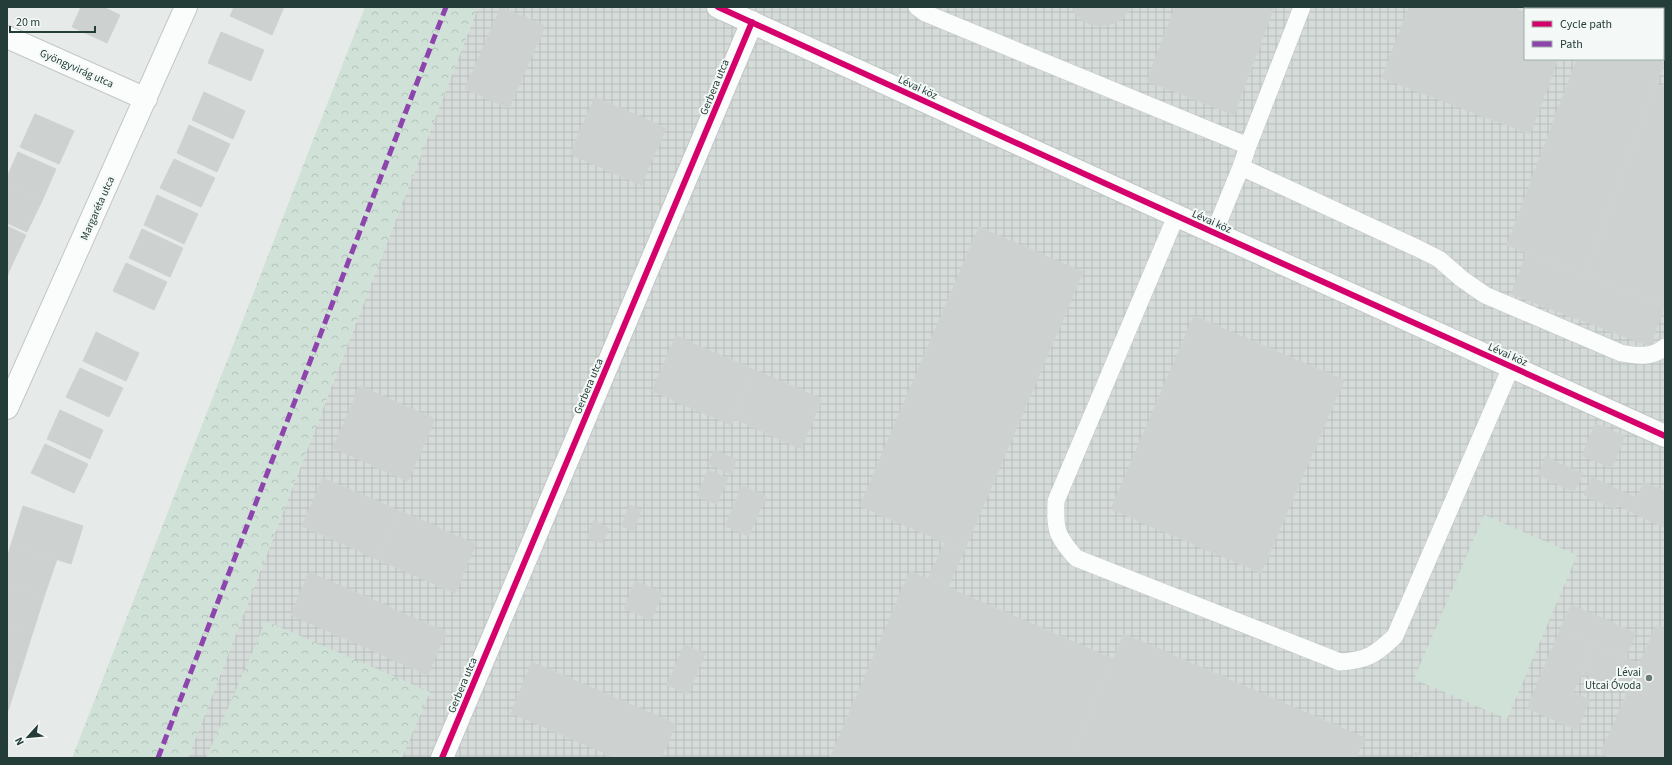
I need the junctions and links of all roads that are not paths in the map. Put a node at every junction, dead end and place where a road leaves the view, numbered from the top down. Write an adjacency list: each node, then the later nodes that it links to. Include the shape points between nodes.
1 (186, 7): 7 (street, Margaréta utca)
2 (718, 7): 5 (street, Lévai köz)
3 (917, 7): 8 (lane)
4 (1302, 7): 8 (lane)
5 (752, 22): 10 (street, Lévai köz); 16 (street, Gerbera utca)
6 (7, 37): 7 (street, Gyöngyvirág utca)
7 (146, 99): 14 (street, Margaréta utca)
8 (1248, 146): 9 (lane)
9 (1241, 167): 11 (lane); 12 (lane, via 1439,259 1485,295 1621,354 1658,353)
10 (1176, 216): 11 (street, Lévai köz); 13 (lane, via 1056,501 1056,523 1061,541 1076,558 1340,662 1357,660 1377,653 1395,636)
11 (1214, 233): 13 (street, Lévai köz)
12 (1665, 347)
13 (1512, 367): 15 (street, Lévai köz)
14 (8, 404)
15 (1665, 436)
16 (442, 758)

